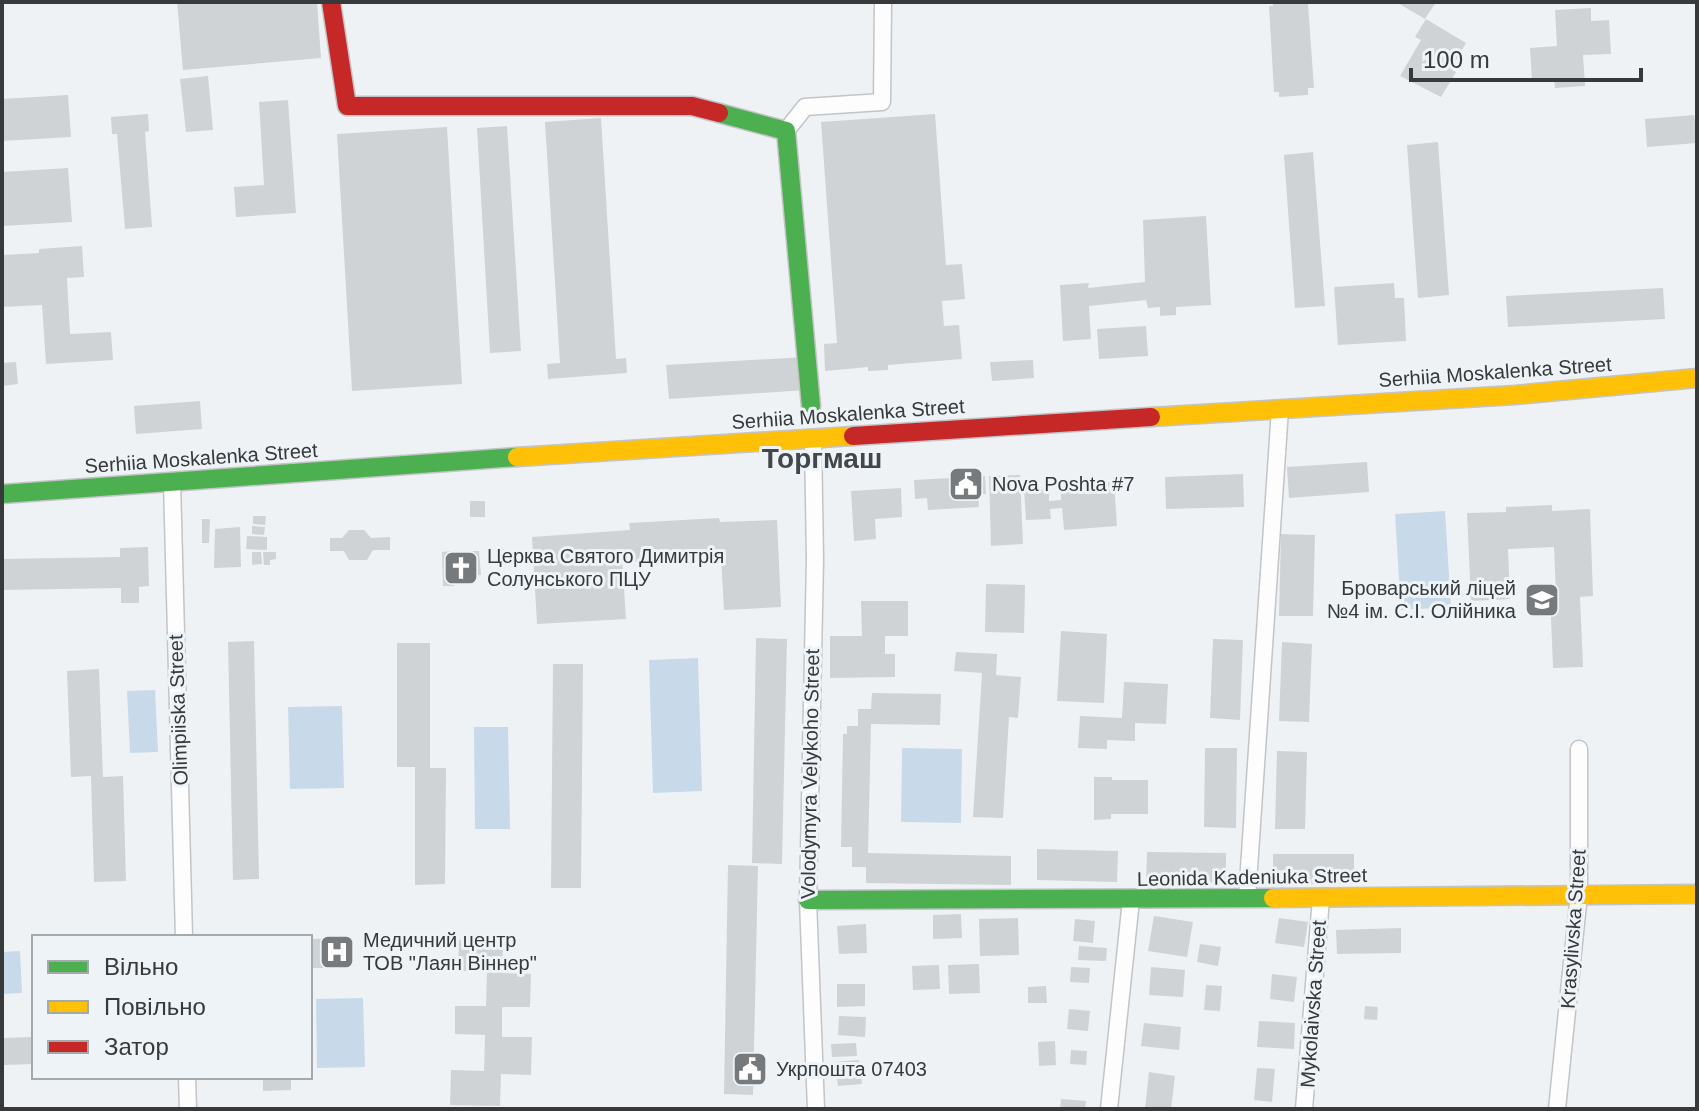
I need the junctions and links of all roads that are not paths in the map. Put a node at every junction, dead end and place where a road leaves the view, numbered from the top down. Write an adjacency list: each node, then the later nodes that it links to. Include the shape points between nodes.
1 (331, 2): 3 (street, via 347,106 692,106)
2 (883, 2): 3 (street, via 882,102 805,107)
3 (786, 131): 5 (street)
4 (1697, 378): 6 (street, Serhiia Moskalenka Street)
5 (811, 406)
6 (1280, 409): 7 (street, Serhiia Moskalenka Street); 13 (street)
7 (813, 438): 8 (street, Serhiia Moskalenka Street); 15 (street, Volodymyra Velykoho Street)
8 (172, 482): 9 (street, Serhiia Moskalenka Street); 17 (street, Olimpiiska Street)
9 (2, 494)
10 (1579, 749): 11 (street, Krasylivska Street)
11 (1579, 894): 12 (street, Leonida Kadeniuka Street); 14 (street, Leonida Kadeniuka Street); 23 (street, Krasylivska Street)
12 (1697, 894)
13 (1247, 898): 14 (street, Leonida Kadeniuka Street); 16 (street, Leonida Kadeniuka Street)
14 (1321, 898): 22 (street, Mykolaivska Street)
15 (808, 900): 16 (street, Leonida Kadeniuka Street); 20 (street, Volodymyra Velykoho Street)
16 (1131, 900): 21 (street)
17 (184, 935)
18 (187, 1079): 19 (street)
19 (188, 1109)
20 (816, 1109)
21 (1109, 1109)
22 (1304, 1109)
23 (1557, 1109)

